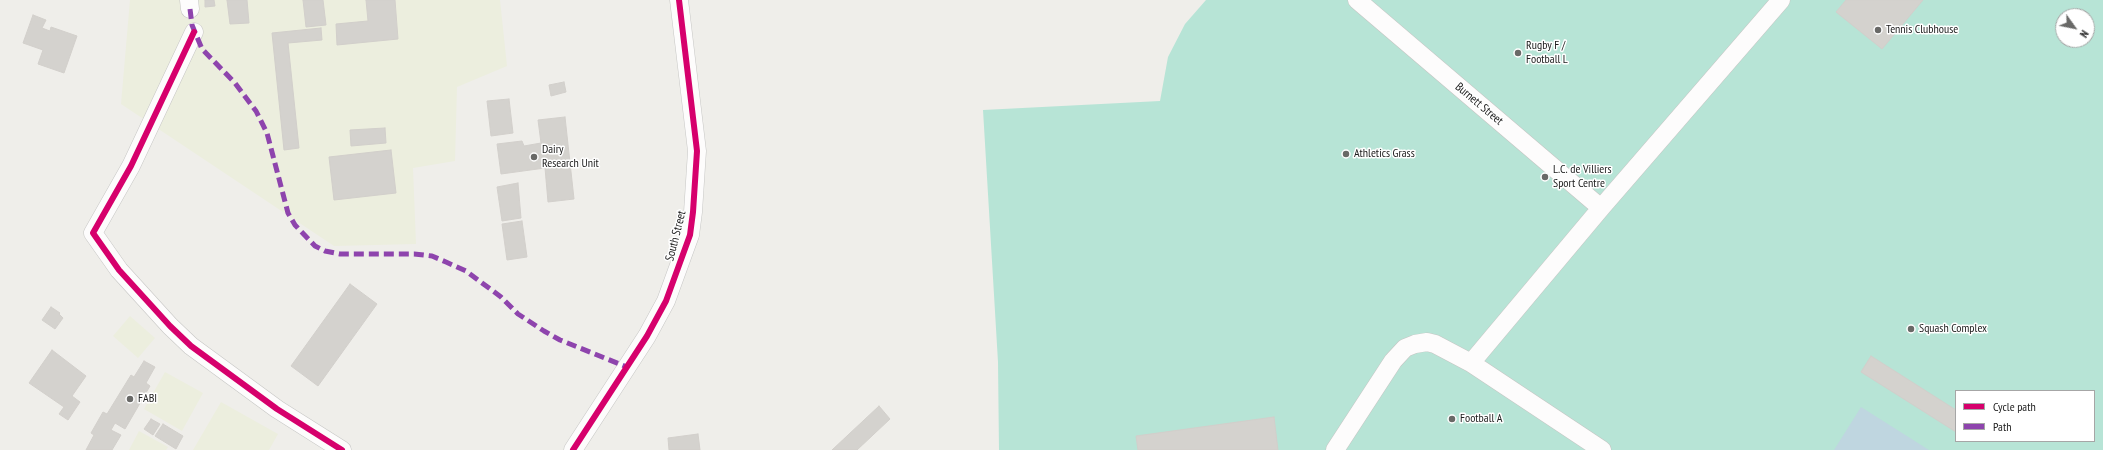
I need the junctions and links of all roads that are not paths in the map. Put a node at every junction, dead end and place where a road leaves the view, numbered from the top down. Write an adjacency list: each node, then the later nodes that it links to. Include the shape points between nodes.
1 (679, 0): 8 (street, South Street, via 697,151 694,212 690,235 666,301 648,336)
2 (1357, 0): 5 (street, Burnett Street)
3 (1781, 0): 5 (street)
4 (194, 32): 7 (street, via 131,166 93,233 119,270 191,346 259,396)
5 (1601, 208): 6 (street)
6 (1472, 363): 9 (street, via 1427,342 1405,348 1393,361); 10 (street)
7 (342, 450)
8 (573, 450)
9 (1335, 450)
10 (1602, 450)

